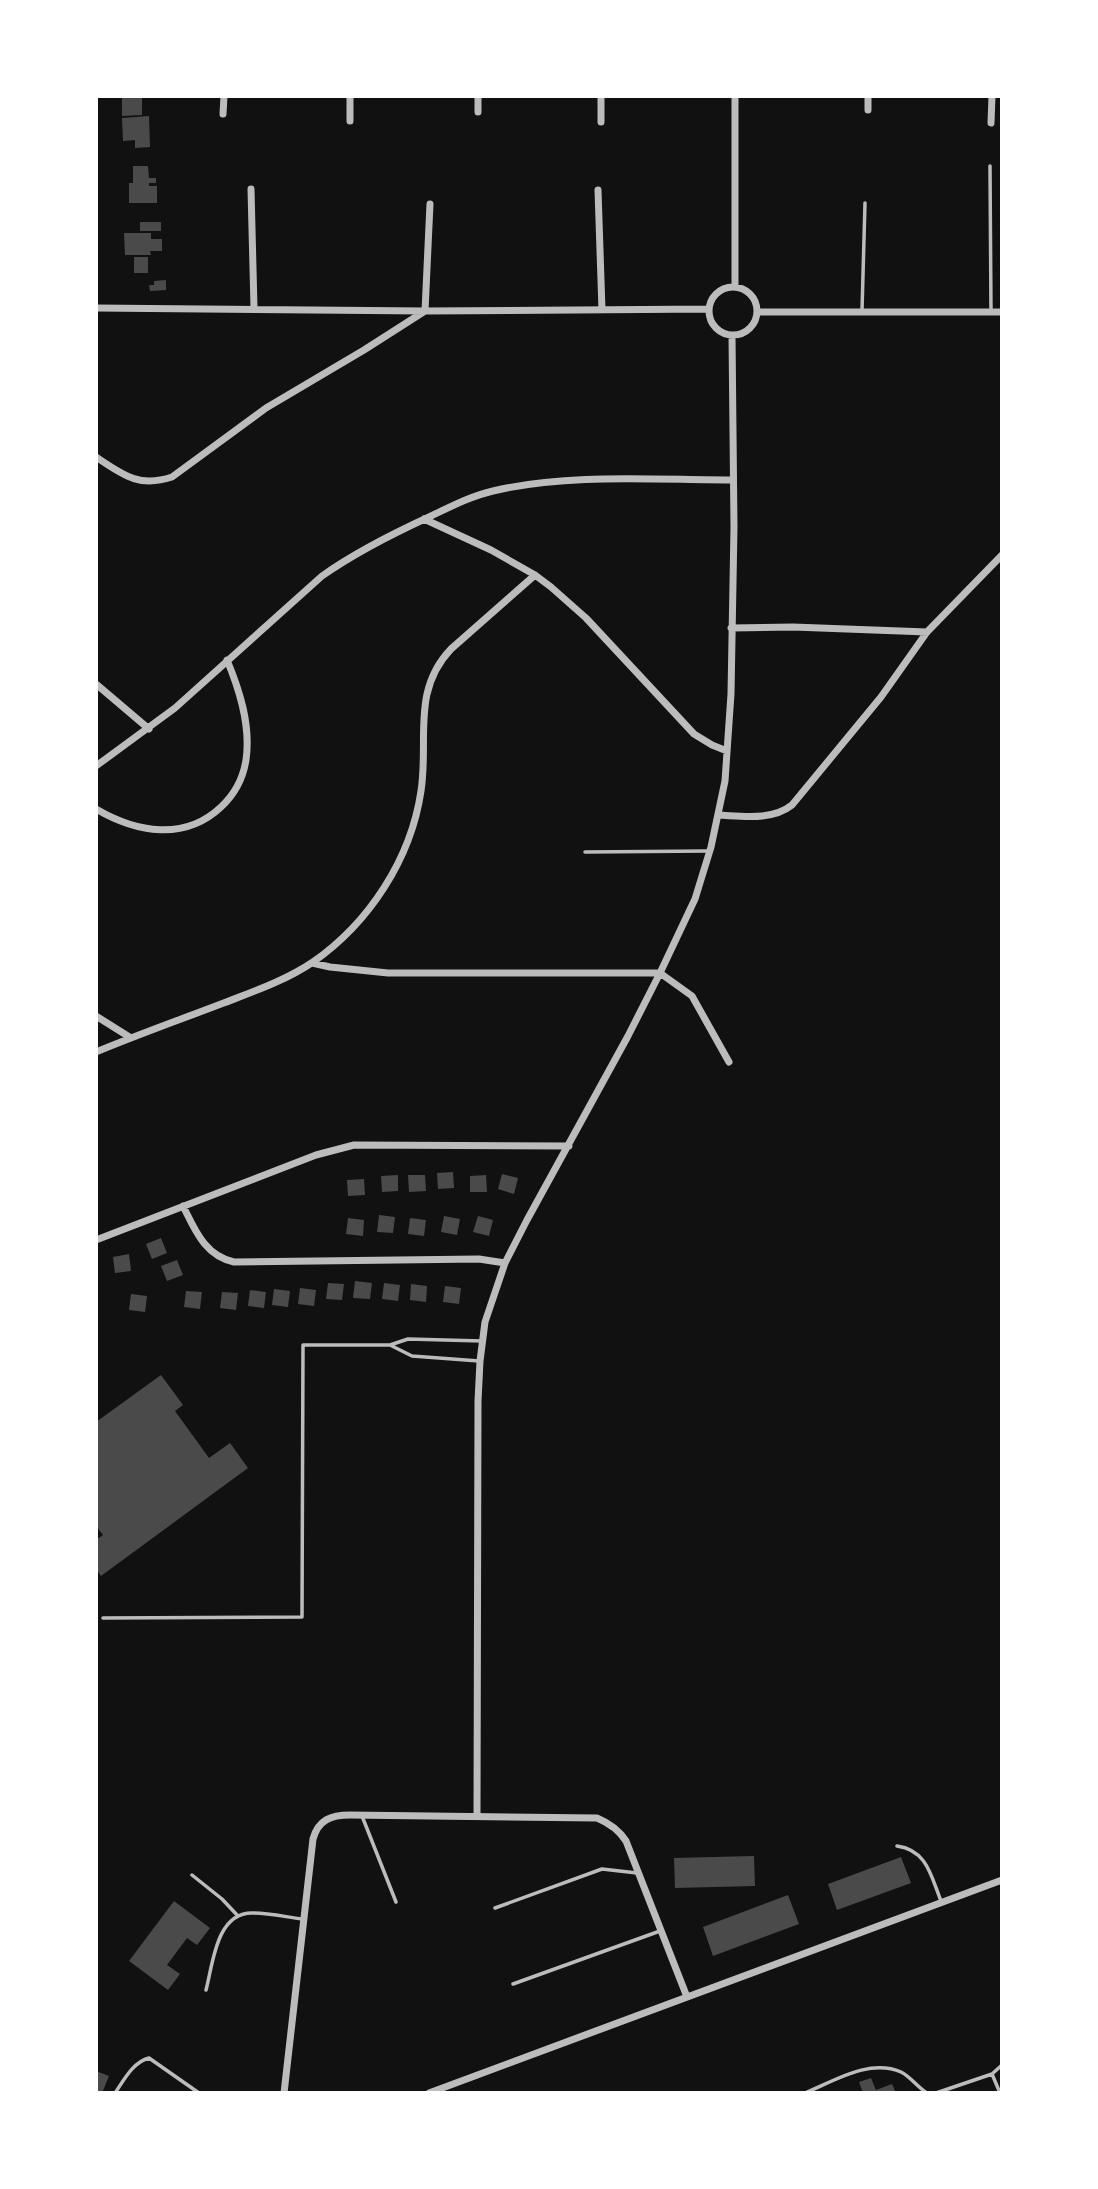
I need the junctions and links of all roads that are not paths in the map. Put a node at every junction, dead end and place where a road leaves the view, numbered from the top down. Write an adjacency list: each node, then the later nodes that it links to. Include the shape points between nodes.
1 (224, 96): 10 (street)
2 (350, 96): 11 (street)
3 (478, 96): 9 (street)
4 (601, 96): 12 (street)
5 (735, 96): 19 (street)
6 (868, 96): 8 (street)
7 (992, 96): 13 (street)
8 (868, 110)
9 (478, 112)
10 (223, 114)
11 (350, 121)
12 (601, 122)
13 (991, 123)
14 (990, 166): 27 (lane)
15 (251, 190): 21 (street)
16 (598, 190): 23 (street)
17 (865, 203): 25 (lane)
18 (430, 204): 24 (street)
19 (735, 287): 22 (street, via 715,295); 26 (street, via 751,295)
20 (96, 308): 21 (street)
21 (254, 308): 24 (street)
22 (709, 309): 23 (street); 29 (street, via 712,324)
23 (602, 310): 24 (street)
24 (425, 311): 30 (street, via 267,408 172,477 142,481)
25 (862, 311): 26 (street); 27 (street)
26 (758, 312): 29 (street, via 752,326)
27 (991, 312): 28 (street)
28 (1002, 312)
29 (732, 335): 31 (street)
30 (96, 457)
31 (732, 480): 32 (street, via 597,479 519,486 465,500); 35 (street)
32 (424, 519): 34 (street); 37 (street, via 348,557)
33 (1002, 555): 36 (street)
34 (535, 575): 40 (street, via 586,618 694,734); 46 (street, via 451,649 433,673 424,710 421,791 404,850 360,920)
35 (731, 628): 36 (street); 40 (street)
36 (927, 632): 43 (street, via 881,697 787,810 772,815)
37 (227, 660): 39 (street); 42 (street, via 242,699 247,743 243,774 226,803 204,821 166,831 127,823)
38 (96, 684): 39 (street)
39 (149, 729): 41 (street)
40 (727, 751): 43 (street)
41 (96, 766)
42 (96, 809)
43 (718, 815): 44 (street)
44 (710, 851): 45 (lane); 47 (street, via 695,899)
45 (585, 852)
46 (312, 963): 47 (street, via 388,973); 49 (street, via 261,989)
47 (660, 973): 51 (street, via 692,996); 52 (street)
48 (96, 1016): 49 (street)
49 (131, 1038): 50 (street)
50 (96, 1052)
51 (729, 1062)
52 (569, 1146): 53 (street, via 354,1145 316,1154); 55 (street)
53 (183, 1206): 54 (street); 55 (street, via 206,1247 234,1262 479,1259)
54 (96, 1240)
55 (505, 1264): 56 (street)
56 (482, 1341): 57 (lane, via 408,1339); 58 (street)
57 (390, 1345): 58 (lane, via 412,1356); 59 (lane, via 303,1345 302,1617)
58 (480, 1361): 61 (street)
59 (103, 1618)
60 (362, 1815): 61 (street); 66 (lane); 70 (street, via 333,1816 315,1831)
61 (477, 1816): 63 (street, via 601,1819 623,1836)
62 (897, 1846): 67 (lane, via 922,1858)
63 (639, 1873): 68 (lane, via 601,1869); 71 (street)
64 (192, 1875): 69 (lane)
65 (1002, 1880): 67 (street)
66 (396, 1902)
67 (942, 1903): 74 (street)
68 (495, 1909)
69 (238, 1916): 70 (lane, via 250,1913); 73 (lane, via 219,1939)
70 (303, 1919): 79 (street)
71 (662, 1930): 72 (lane); 74 (street)
72 (513, 1984)
73 (206, 1990)
74 (687, 1997): 80 (street)
75 (1002, 2065): 76 (lane)
76 (992, 2074): 83 (lane); 84 (lane)
77 (115, 2093): 78 (lane, via 137,2064 149,2057)
78 (199, 2093)
79 (285, 2093)
80 (429, 2093)
81 (806, 2093): 82 (lane, via 879,2068 899,2071)
82 (927, 2093)
83 (936, 2093)
84 (1000, 2093)

